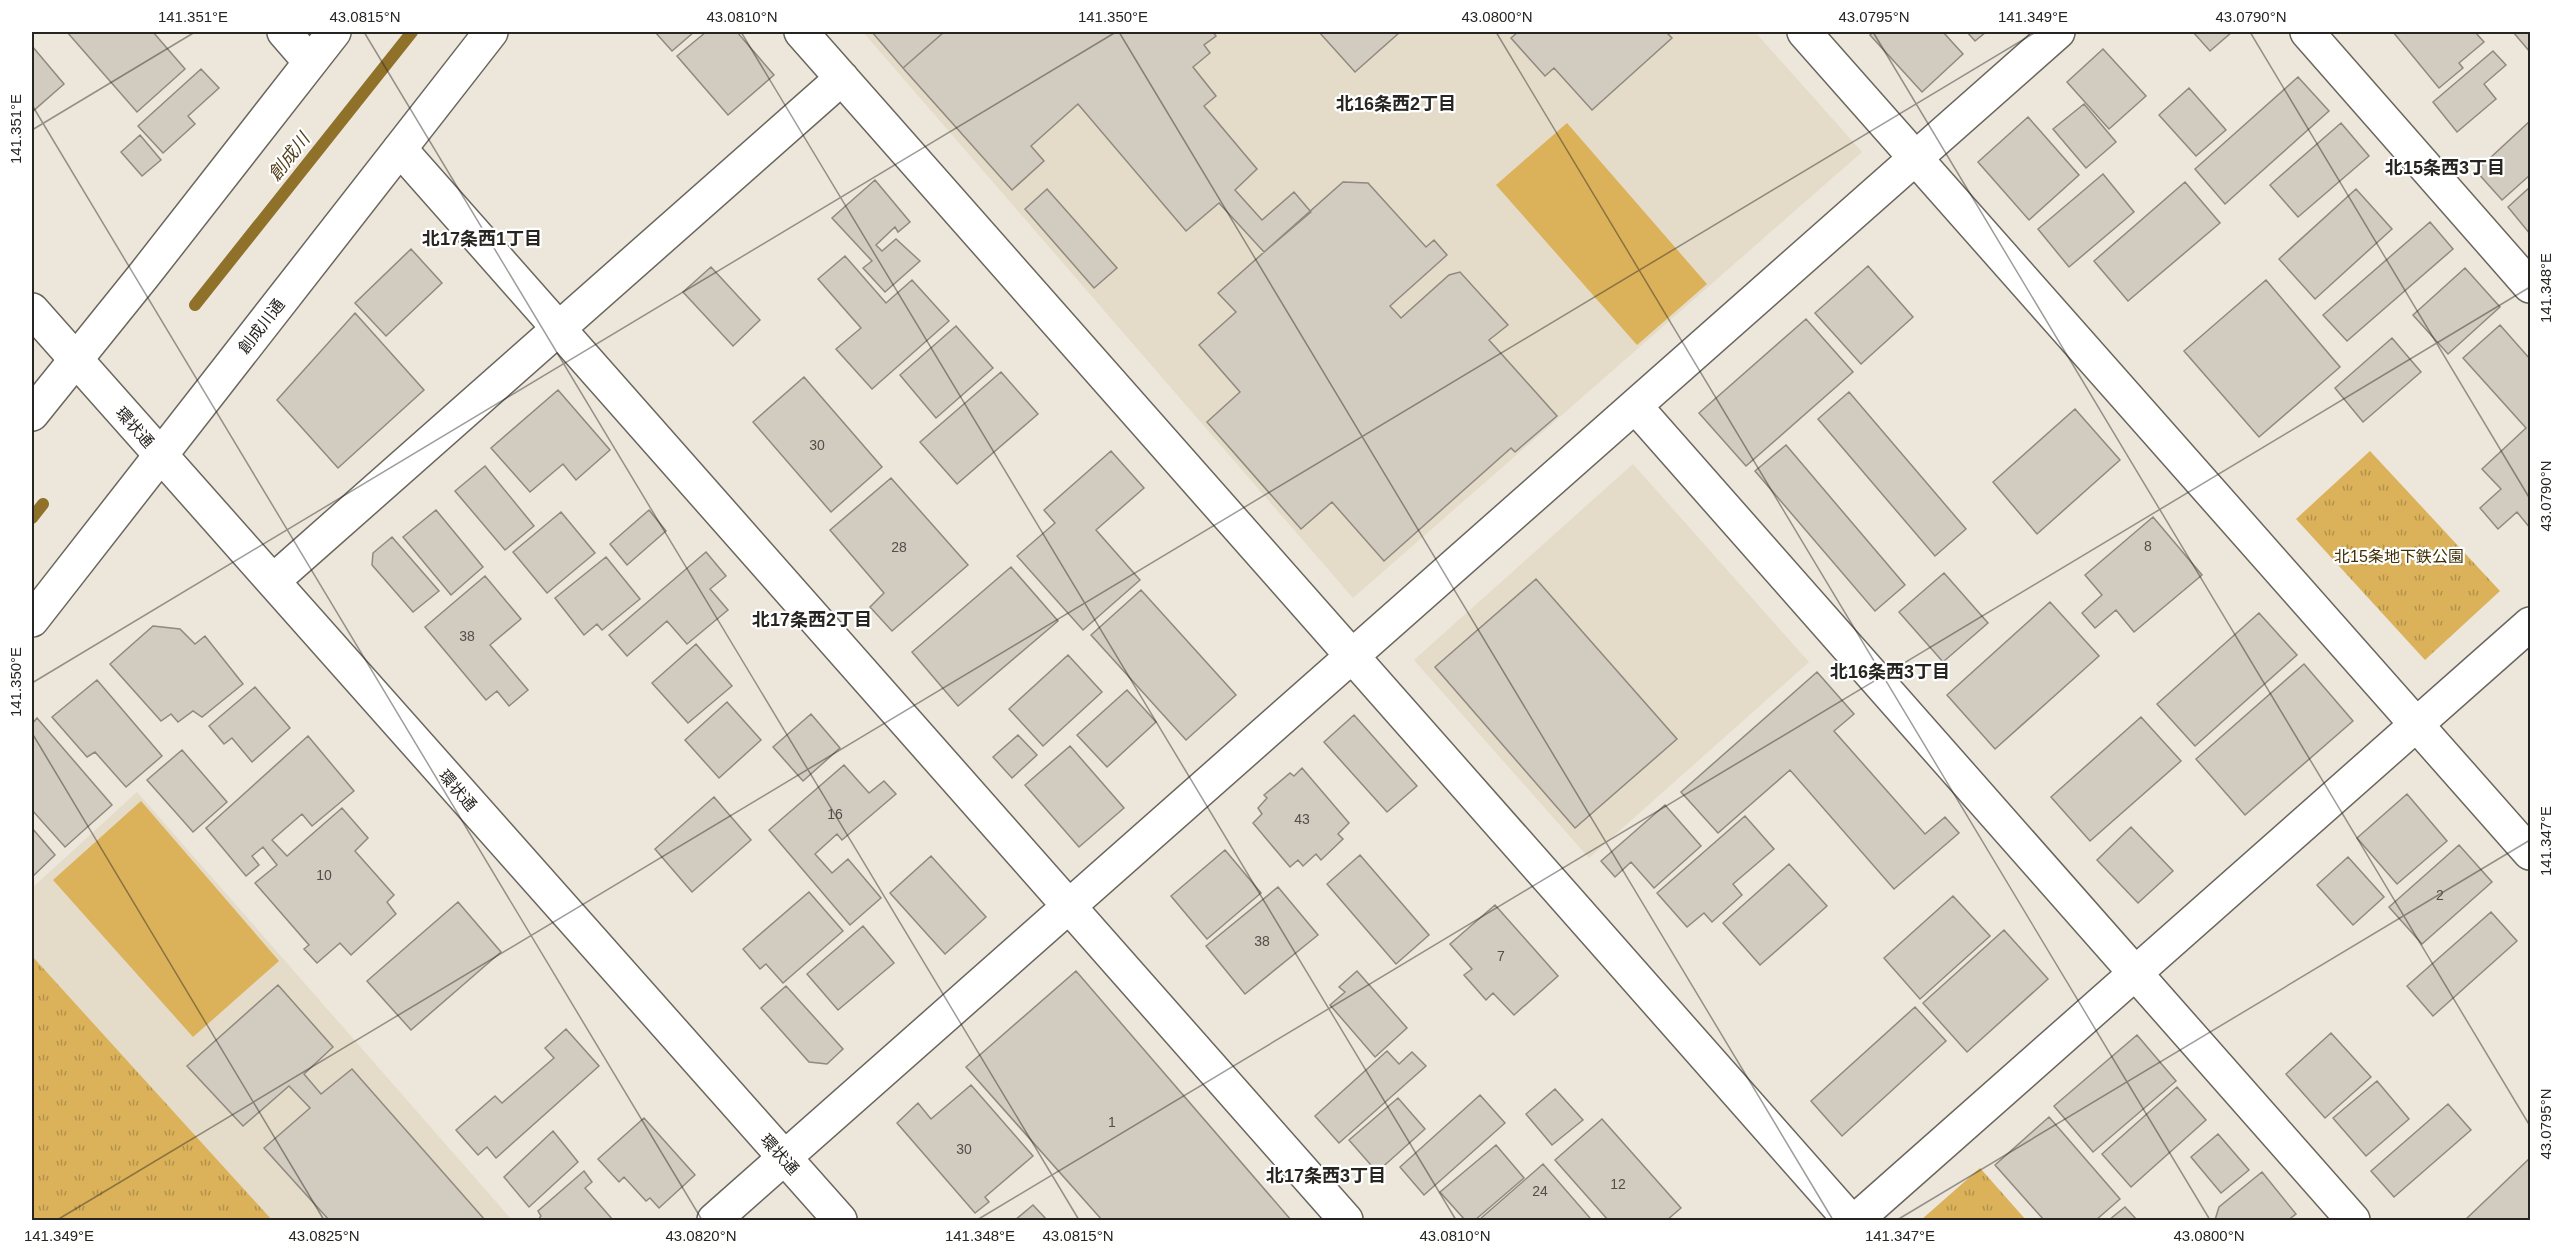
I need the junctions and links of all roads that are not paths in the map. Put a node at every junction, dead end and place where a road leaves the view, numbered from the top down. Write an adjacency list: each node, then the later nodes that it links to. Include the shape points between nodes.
1 (284, 32): 8 (main road)
2 (334, 32): 8 (main road)
3 (491, 32): 10 (main road, 創成川通)
4 (801, 32): 9 (main road)
5 (1804, 32): 11 (main road)
6 (2058, 32): 11 (main road)
7 (2307, 32): 12 (main road)
8 (310, 62): 15 (main road)
9 (842, 78): 14 (main road); 22 (main road)
10 (400, 148): 14 (main road); 18 (main road, 創成川通)
11 (1915, 158): 16 (main road); 23 (main road)
12 (2530, 286)
13 (32, 310): 15 (main road, 環状通)
14 (558, 328): 19 (main road); 25 (main road)
15 (76, 360): 17 (main road); 18 (main road, 環状通)
16 (1635, 406): 22 (main road); 26 (main road)
17 (32, 414)
18 (160, 455): 19 (main road, 環状通); 20 (main road, 創成川通)
19 (273, 581): 27 (main road, 環状通)
20 (32, 620)
21 (2530, 624): 23 (main road)
22 (1353, 656): 25 (main road); 31 (main road)
23 (2417, 725): 24 (main road); 26 (main road)
24 (2530, 853)
25 (1070, 907): 27 (main road); 30 (main road)
26 (2136, 974): 32 (main road); 33 (main road)
27 (785, 1159): 28 (main road); 29 (main road, 環状通)
28 (714, 1221)
29 (840, 1221)
30 (1346, 1221)
31 (1850, 1221)
32 (1856, 1221)
33 (2353, 1221)

